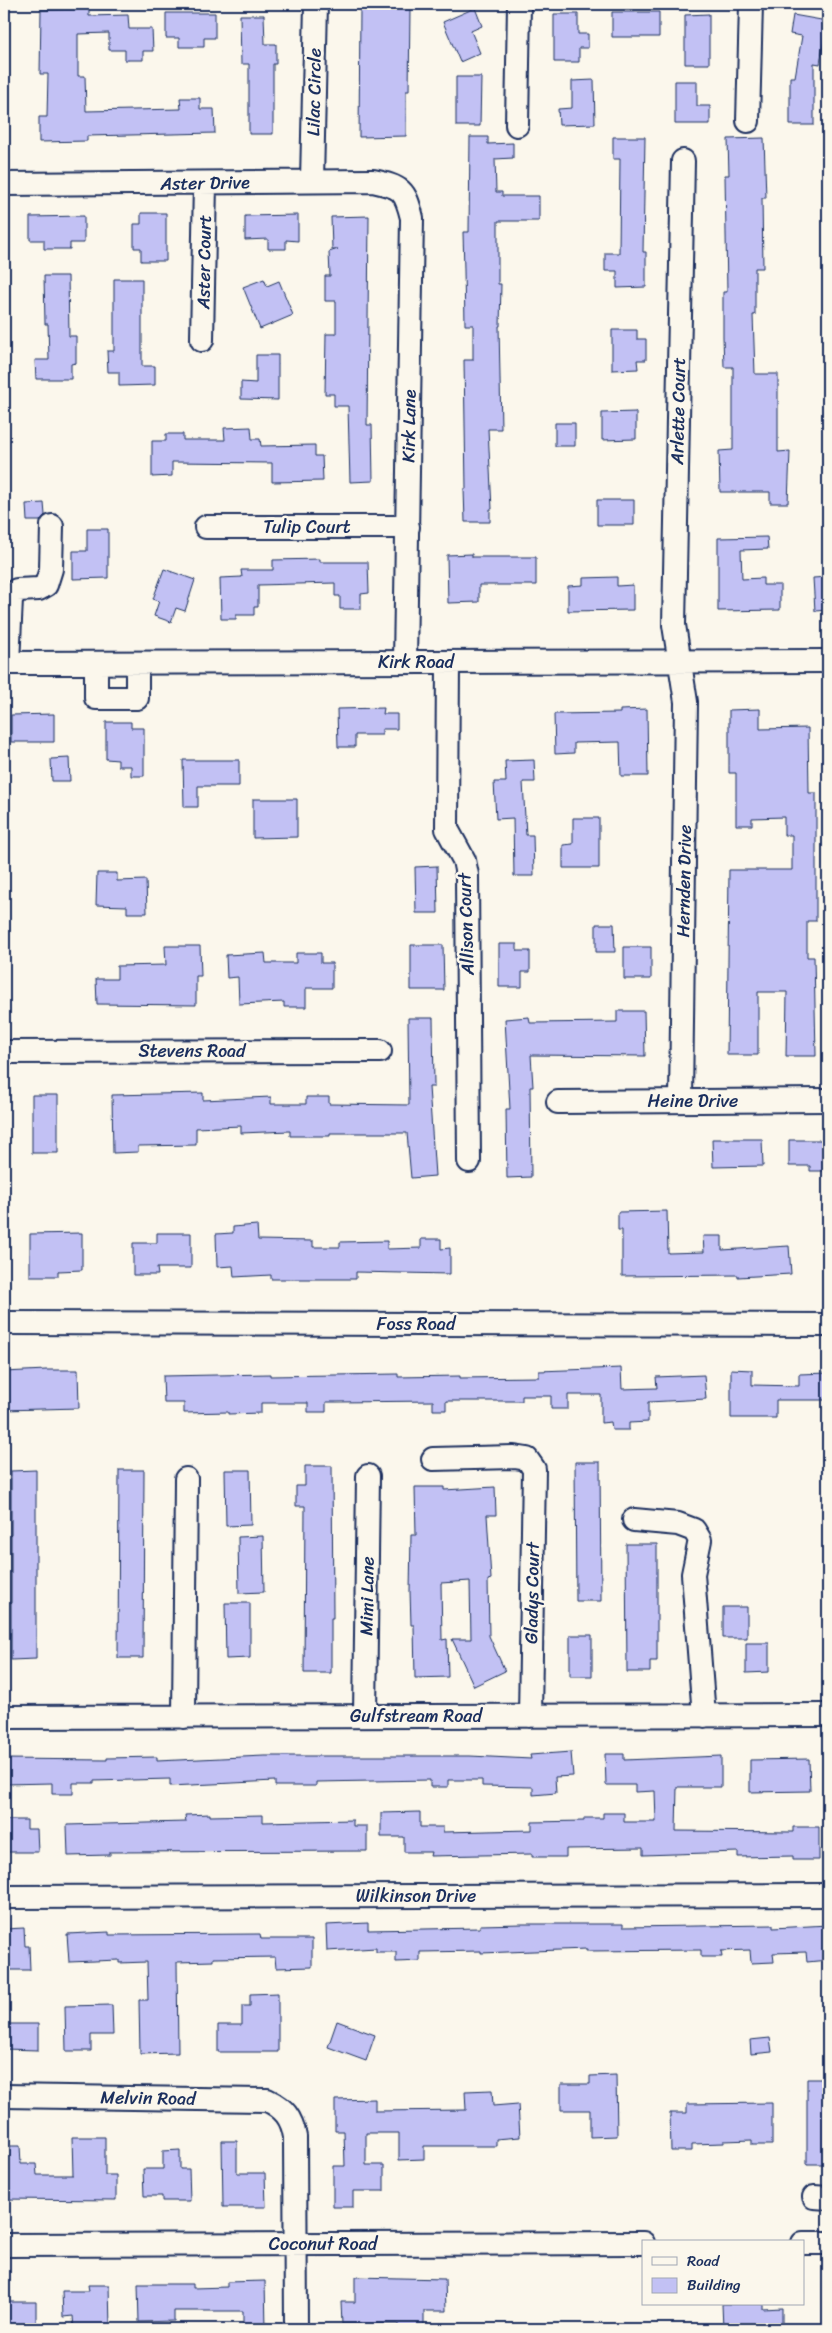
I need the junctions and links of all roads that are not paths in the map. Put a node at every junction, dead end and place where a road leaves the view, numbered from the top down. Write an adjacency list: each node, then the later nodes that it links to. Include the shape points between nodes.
1 (316, 4): 7 (street, Lilac Circle)
2 (519, 4): 5 (street)
3 (751, 4): 4 (street)
4 (748, 122)
5 (517, 125)
6 (683, 160): 15 (street, Arlette Court, via 674,625)
7 (312, 180): 9 (street, Aster Drive); 10 (street, Aster Drive, via 373,181 395,186)
8 (4, 184): 9 (street, Aster Drive)
9 (205, 184): 11 (street, Aster Court)
10 (404, 192): 13 (street, Kirk Lane, via 412,218)
11 (202, 340)
12 (52, 526): 19 (street, via 51,569 46,585 14,593)
13 (408, 526): 14 (street, Tulip Court); 17 (street, Kirk Lane)
14 (206, 527)
15 (680, 661): 16 (street, Kirk Road); 18 (street, Kirk Road); 25 (street, Hernden Drive, via 686,702)
16 (828, 661)
17 (405, 662): 18 (street, Kirk Road); 21 (street, Kirk Road)
18 (448, 662): 27 (street, Allison Court, via 447,829 464,860 468,875)
19 (6, 663): 20 (street, Kirk Road)
20 (96, 663): 21 (street, Kirk Road); 21 (street, via 96,698 137,698)
21 (137, 663)
22 (380, 1050): 23 (street, Stevens Road)
23 (4, 1052)
24 (828, 1100): 25 (street, Heine Drive)
25 (681, 1101): 26 (street, Heine Drive)
26 (558, 1102)
27 (469, 1161)
28 (4, 1323): 29 (street, Foss Road)
29 (828, 1325)
30 (432, 1459): 35 (street, Gladys Court, via 514,1457 526,1459 534,1470)
31 (368, 1476): 34 (street, Mimi Lane)
32 (186, 1479): 39 (street)
33 (634, 1520): 36 (street, via 678,1524 694,1530 700,1540 693,1574)
34 (365, 1716): 35 (street, Gulfstream Road); 39 (street, Gulfstream Road)
35 (530, 1716): 36 (street, Gulfstream Road)
36 (704, 1716): 37 (street, Gulfstream Road)
37 (828, 1716)
38 (4, 1717): 39 (street, Gulfstream Road)
39 (184, 1717)
40 (828, 1895): 41 (street, Wilkinson Drive)
41 (4, 1897)
42 (4, 2096): 47 (street, Melvin Road, via 267,2100 278,2105 293,2125 295,2138)
43 (642, 2243): 47 (street, Coconut Road)
44 (804, 2243): 45 (street)
45 (828, 2243)
46 (4, 2244): 47 (street, Coconut Road)
47 (295, 2244): 48 (street)
48 (296, 2329)

